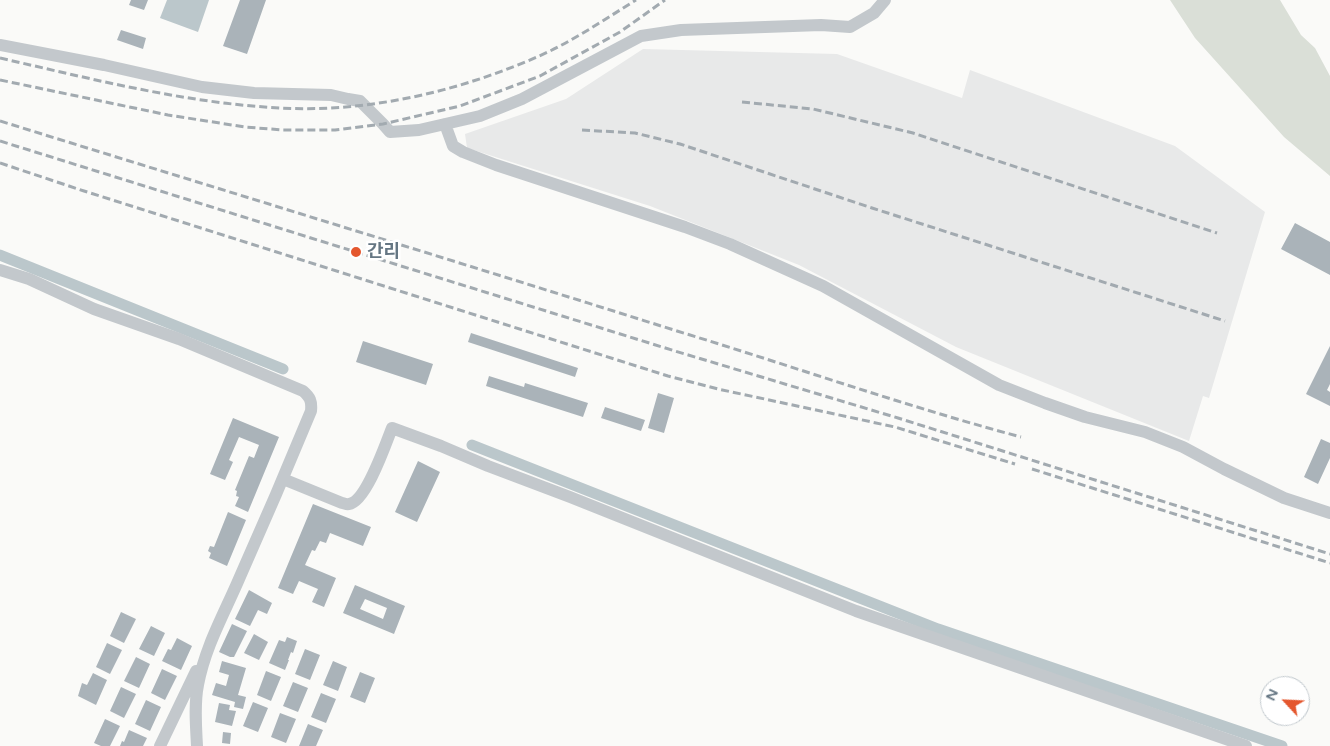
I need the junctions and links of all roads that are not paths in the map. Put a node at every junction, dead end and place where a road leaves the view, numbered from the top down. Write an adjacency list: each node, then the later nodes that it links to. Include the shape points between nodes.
1 (885, 0): 3 (street, via 874,13 850,27 681,30 640,36 522,99 480,116)
2 (0, 45): 3 (street, via 202,86 254,93 348,98 360,101 390,132)
3 (445, 124): 6 (street, via 453,146 463,152 730,244 823,286 999,385 1085,417 1145,432 1183,447 1284,498)
4 (0, 270): 5 (street, via 180,339 303,391 312,402 311,411)
5 (283, 479): 7 (street); 10 (street, via 350,504 366,490 392,428 856,611)
6 (1330, 513)
7 (214, 632): 8 (street); 9 (street, via 197,687)
8 (160, 746)
9 (197, 746)
10 (1246, 746)

